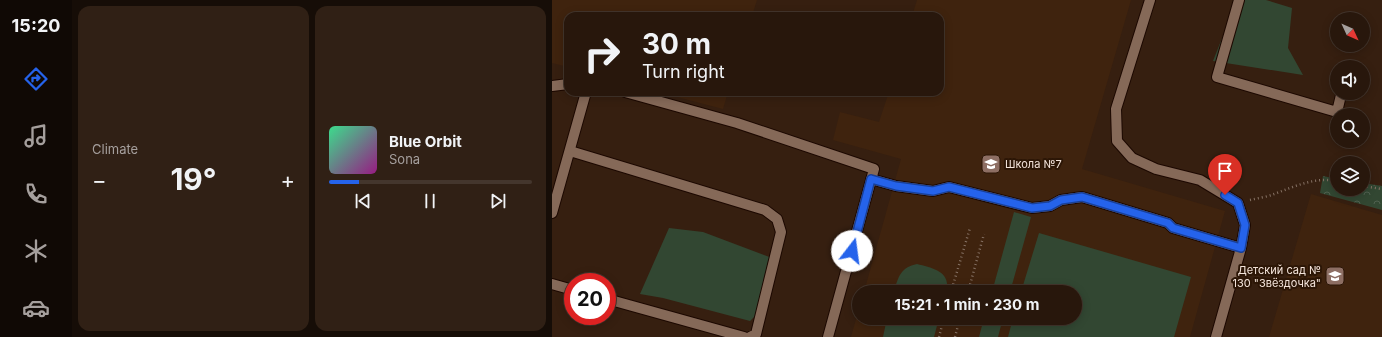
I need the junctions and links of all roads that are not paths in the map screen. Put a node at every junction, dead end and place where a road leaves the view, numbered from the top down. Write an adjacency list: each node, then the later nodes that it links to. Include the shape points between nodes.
1 (1150, 0): 11 (street, via 1116,109 1117,141 1132,158 1156,169 1200,180 1238,203 1245,225)
2 (1239, 0): 7 (street, via 1217,77 1337,112)
3 (564, 84): 4 (street)
4 (552, 86)
5 (585, 96): 8 (street)
6 (639, 96): 9 (street, via 737,123 874,169)
7 (1341, 100)
8 (570, 152): 10 (street); 16 (street, via 765,210 777,219 781,232 756,334)
9 (871, 179): 11 (street, via 896,186 933,191 949,187 1032,208 1082,197); 17 (street)
10 (552, 213)
11 (1241, 248): 18 (street)
12 (552, 284): 13 (street)
13 (564, 287)
14 (616, 301): 15 (street)
15 (744, 337)
16 (750, 337)
17 (828, 337)
18 (1216, 337)

